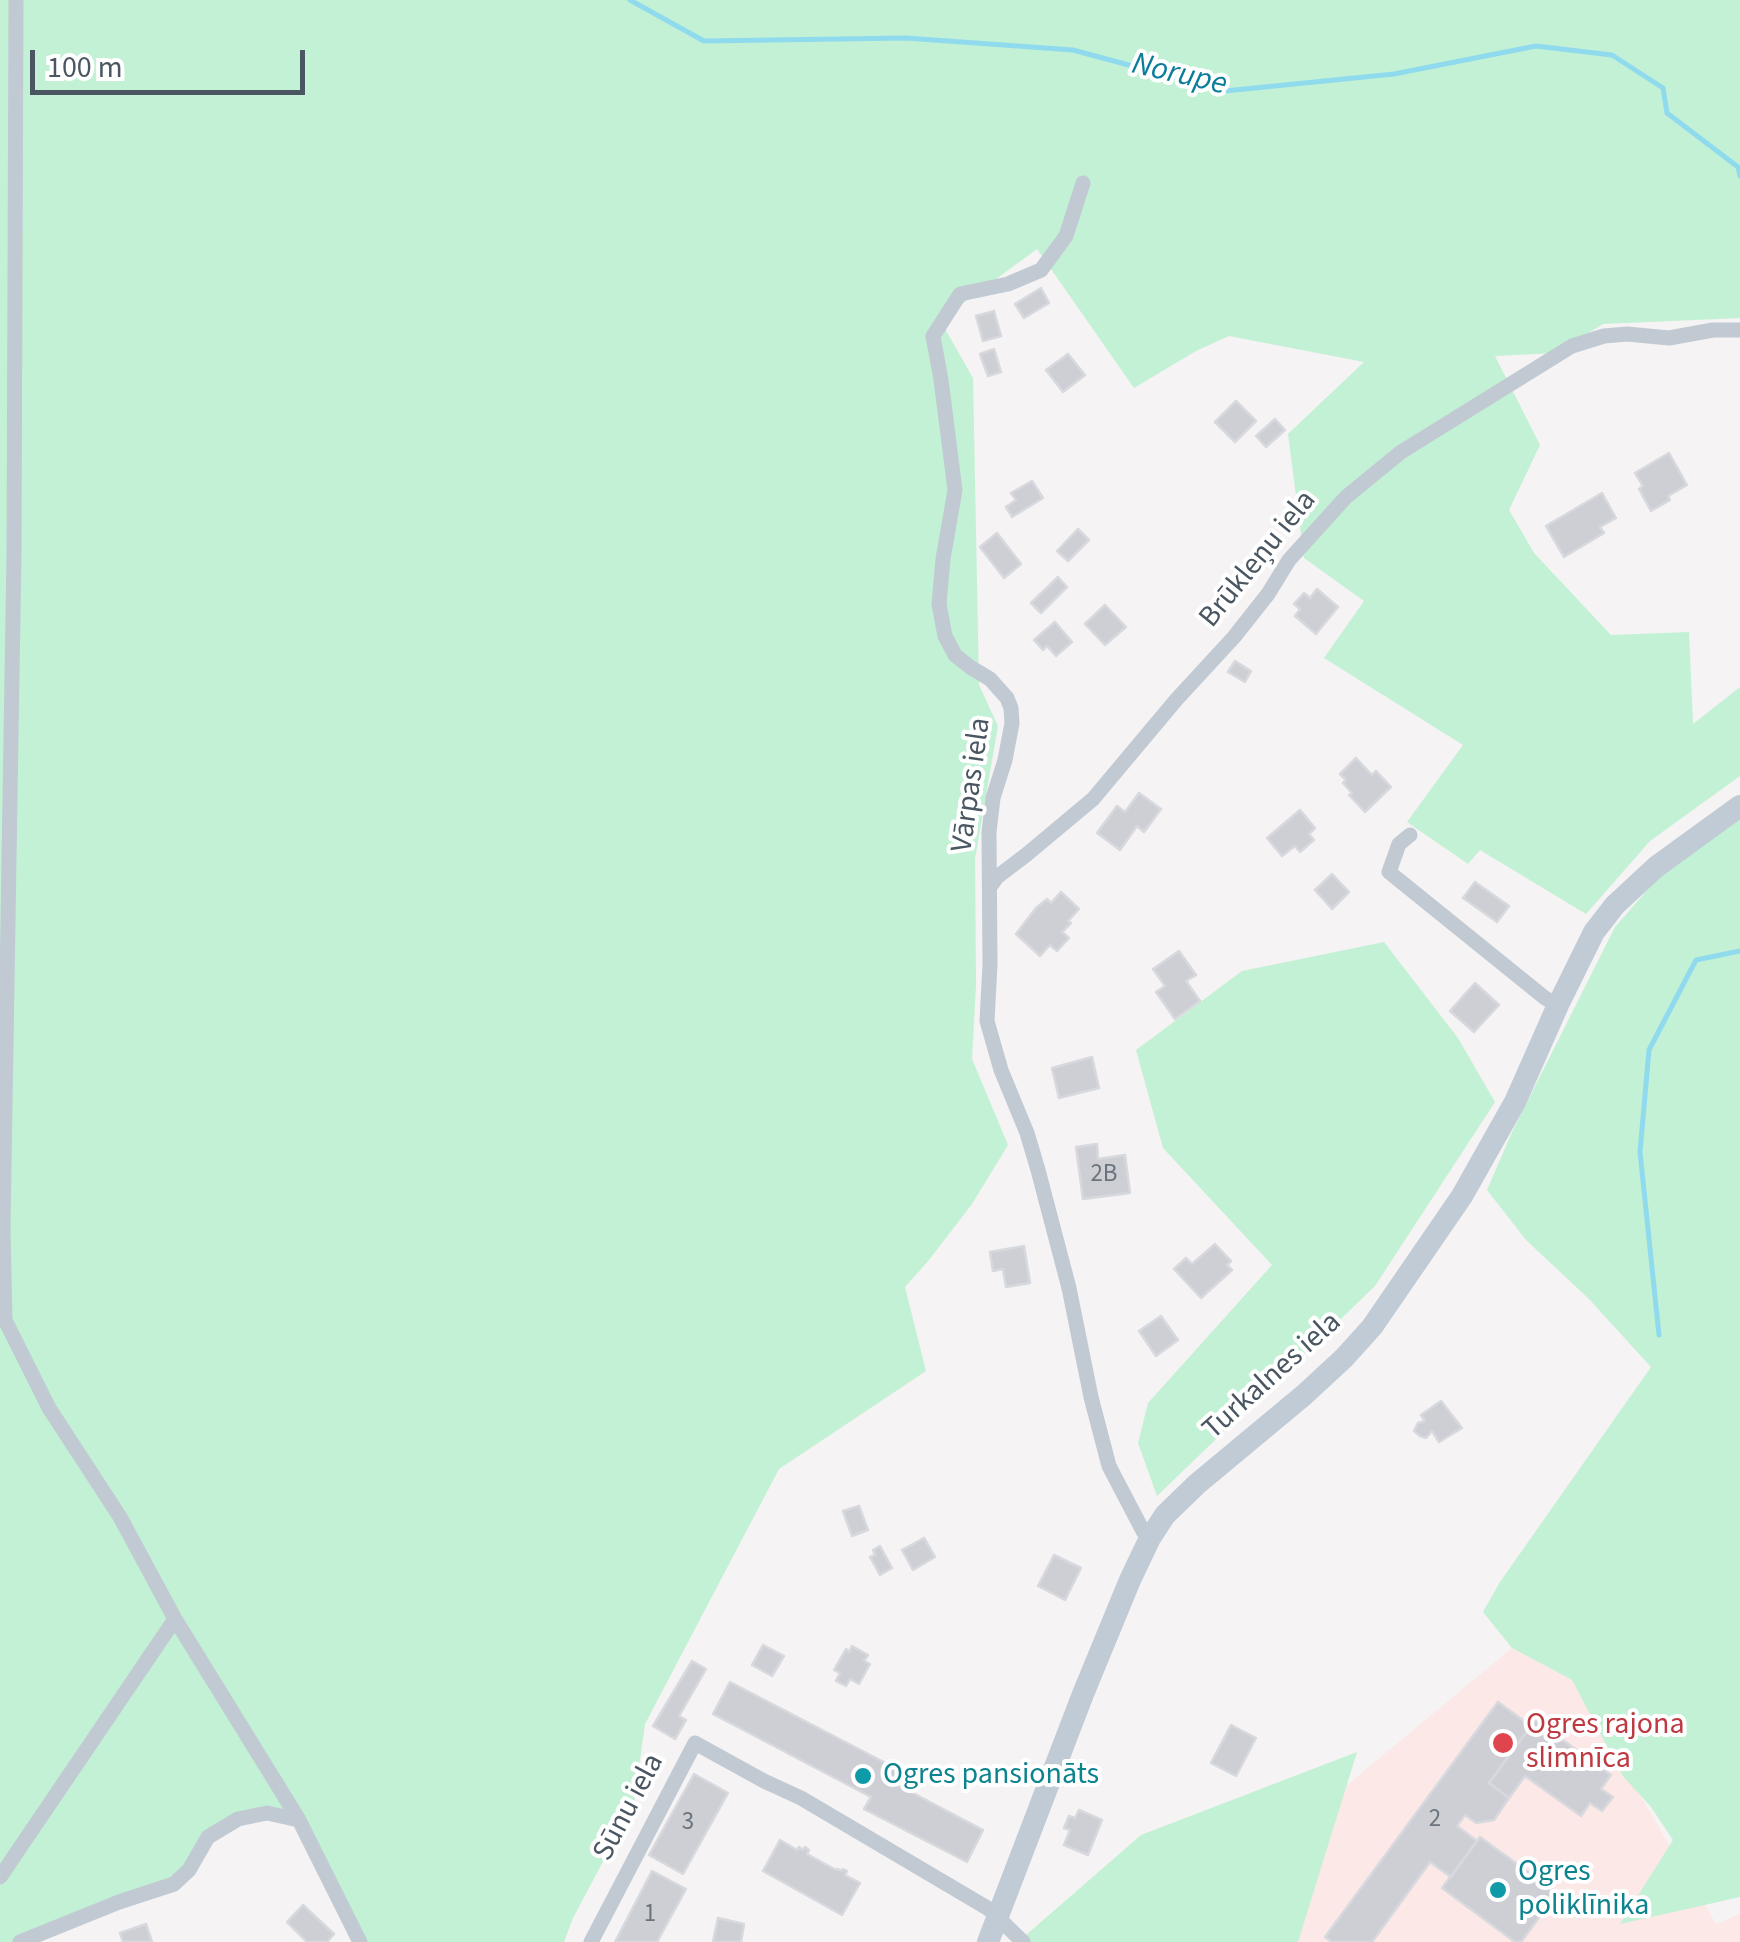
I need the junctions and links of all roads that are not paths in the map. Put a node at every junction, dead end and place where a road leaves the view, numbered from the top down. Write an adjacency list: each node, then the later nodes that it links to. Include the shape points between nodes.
1 (16, 0): 9 (street, via 4,1320 48,1408 120,1517)
2 (1083, 184): 6 (street, Vārpas iela, via 1066,236 1041,270 960,294 933,336 955,490 939,589 941,618 955,656 990,679 1011,708 993,798)
3 (1740, 330): 6 (street, Brūkleņu iela, via 1604,336 1572,346 1401,452 1346,497 1289,560 1234,637 1093,799)
4 (1740, 806): 7 (main road, Turkalnes iela, via 1614,905)
5 (1410, 835): 7 (street, via 1399,844 1390,872)
6 (990, 886): 8 (street, Vārpas iela, via 987,1021 1028,1132 1110,1466)
7 (1558, 1005): 8 (main road, Turkalnes iela, via 1515,1102 1462,1196 1372,1327 1304,1395 1197,1484)
8 (1150, 1538): 12 (main road, Turkalnes iela)
9 (175, 1618): 10 (street); 11 (street)
10 (299, 1820): 13 (street, via 268,1813 238,1820 208,1837 174,1884); 14 (street)
11 (0, 1877)
12 (998, 1916): 15 (street, Sūnu iela, via 695,1742); 16 (main road, Turkalnes iela); 17 (street)
13 (20, 1942)
14 (360, 1942)
15 (591, 1942)
16 (988, 1942)
17 (1023, 1942)

